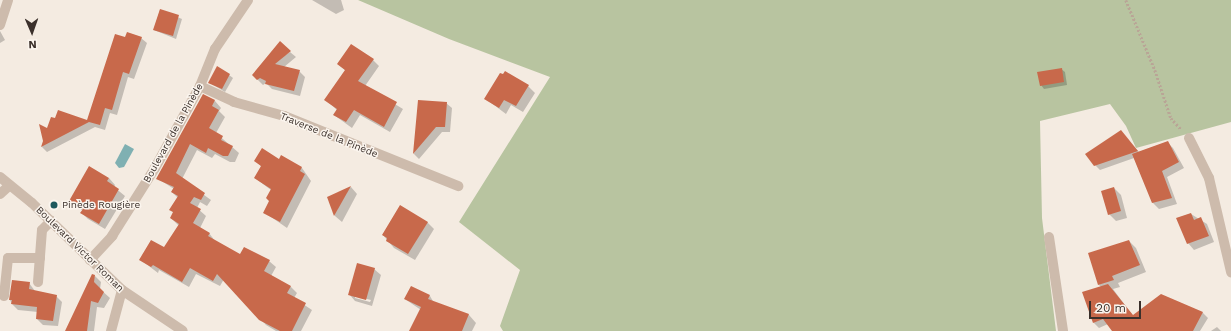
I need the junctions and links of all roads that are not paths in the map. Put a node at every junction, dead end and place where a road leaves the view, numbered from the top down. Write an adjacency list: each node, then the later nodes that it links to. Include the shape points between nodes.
1 (8, 0): 3 (street)
2 (248, 0): 4 (street, Boulevard de la Pinède, via 215,49)
3 (0, 25)
4 (200, 86): 8 (street, Traverse de la Pinède, via 234,102 284,116); 13 (street, Boulevard de la Pinède, via 155,168 112,236)
5 (1189, 138): 14 (street, via 1209,178)
6 (0, 177): 7 (street, Boulevard Victor Roman)
7 (10, 185): 9 (street); 10 (street, Boulevard Victor Roman)
8 (458, 186)
9 (0, 194)
10 (51, 221): 12 (street, via 42,230); 13 (street, Boulevard Victor Roman)
11 (1049, 237): 20 (street)
12 (40, 258): 15 (street); 17 (street, via 8,258)
13 (90, 260): 16 (street, Boulevard Victor Roman)
14 (1231, 272)
15 (38, 282)
16 (122, 290): 18 (street); 19 (street, Boulevard Victor Roman)
17 (4, 296)
18 (111, 331)
19 (182, 331)
20 (1063, 331)

